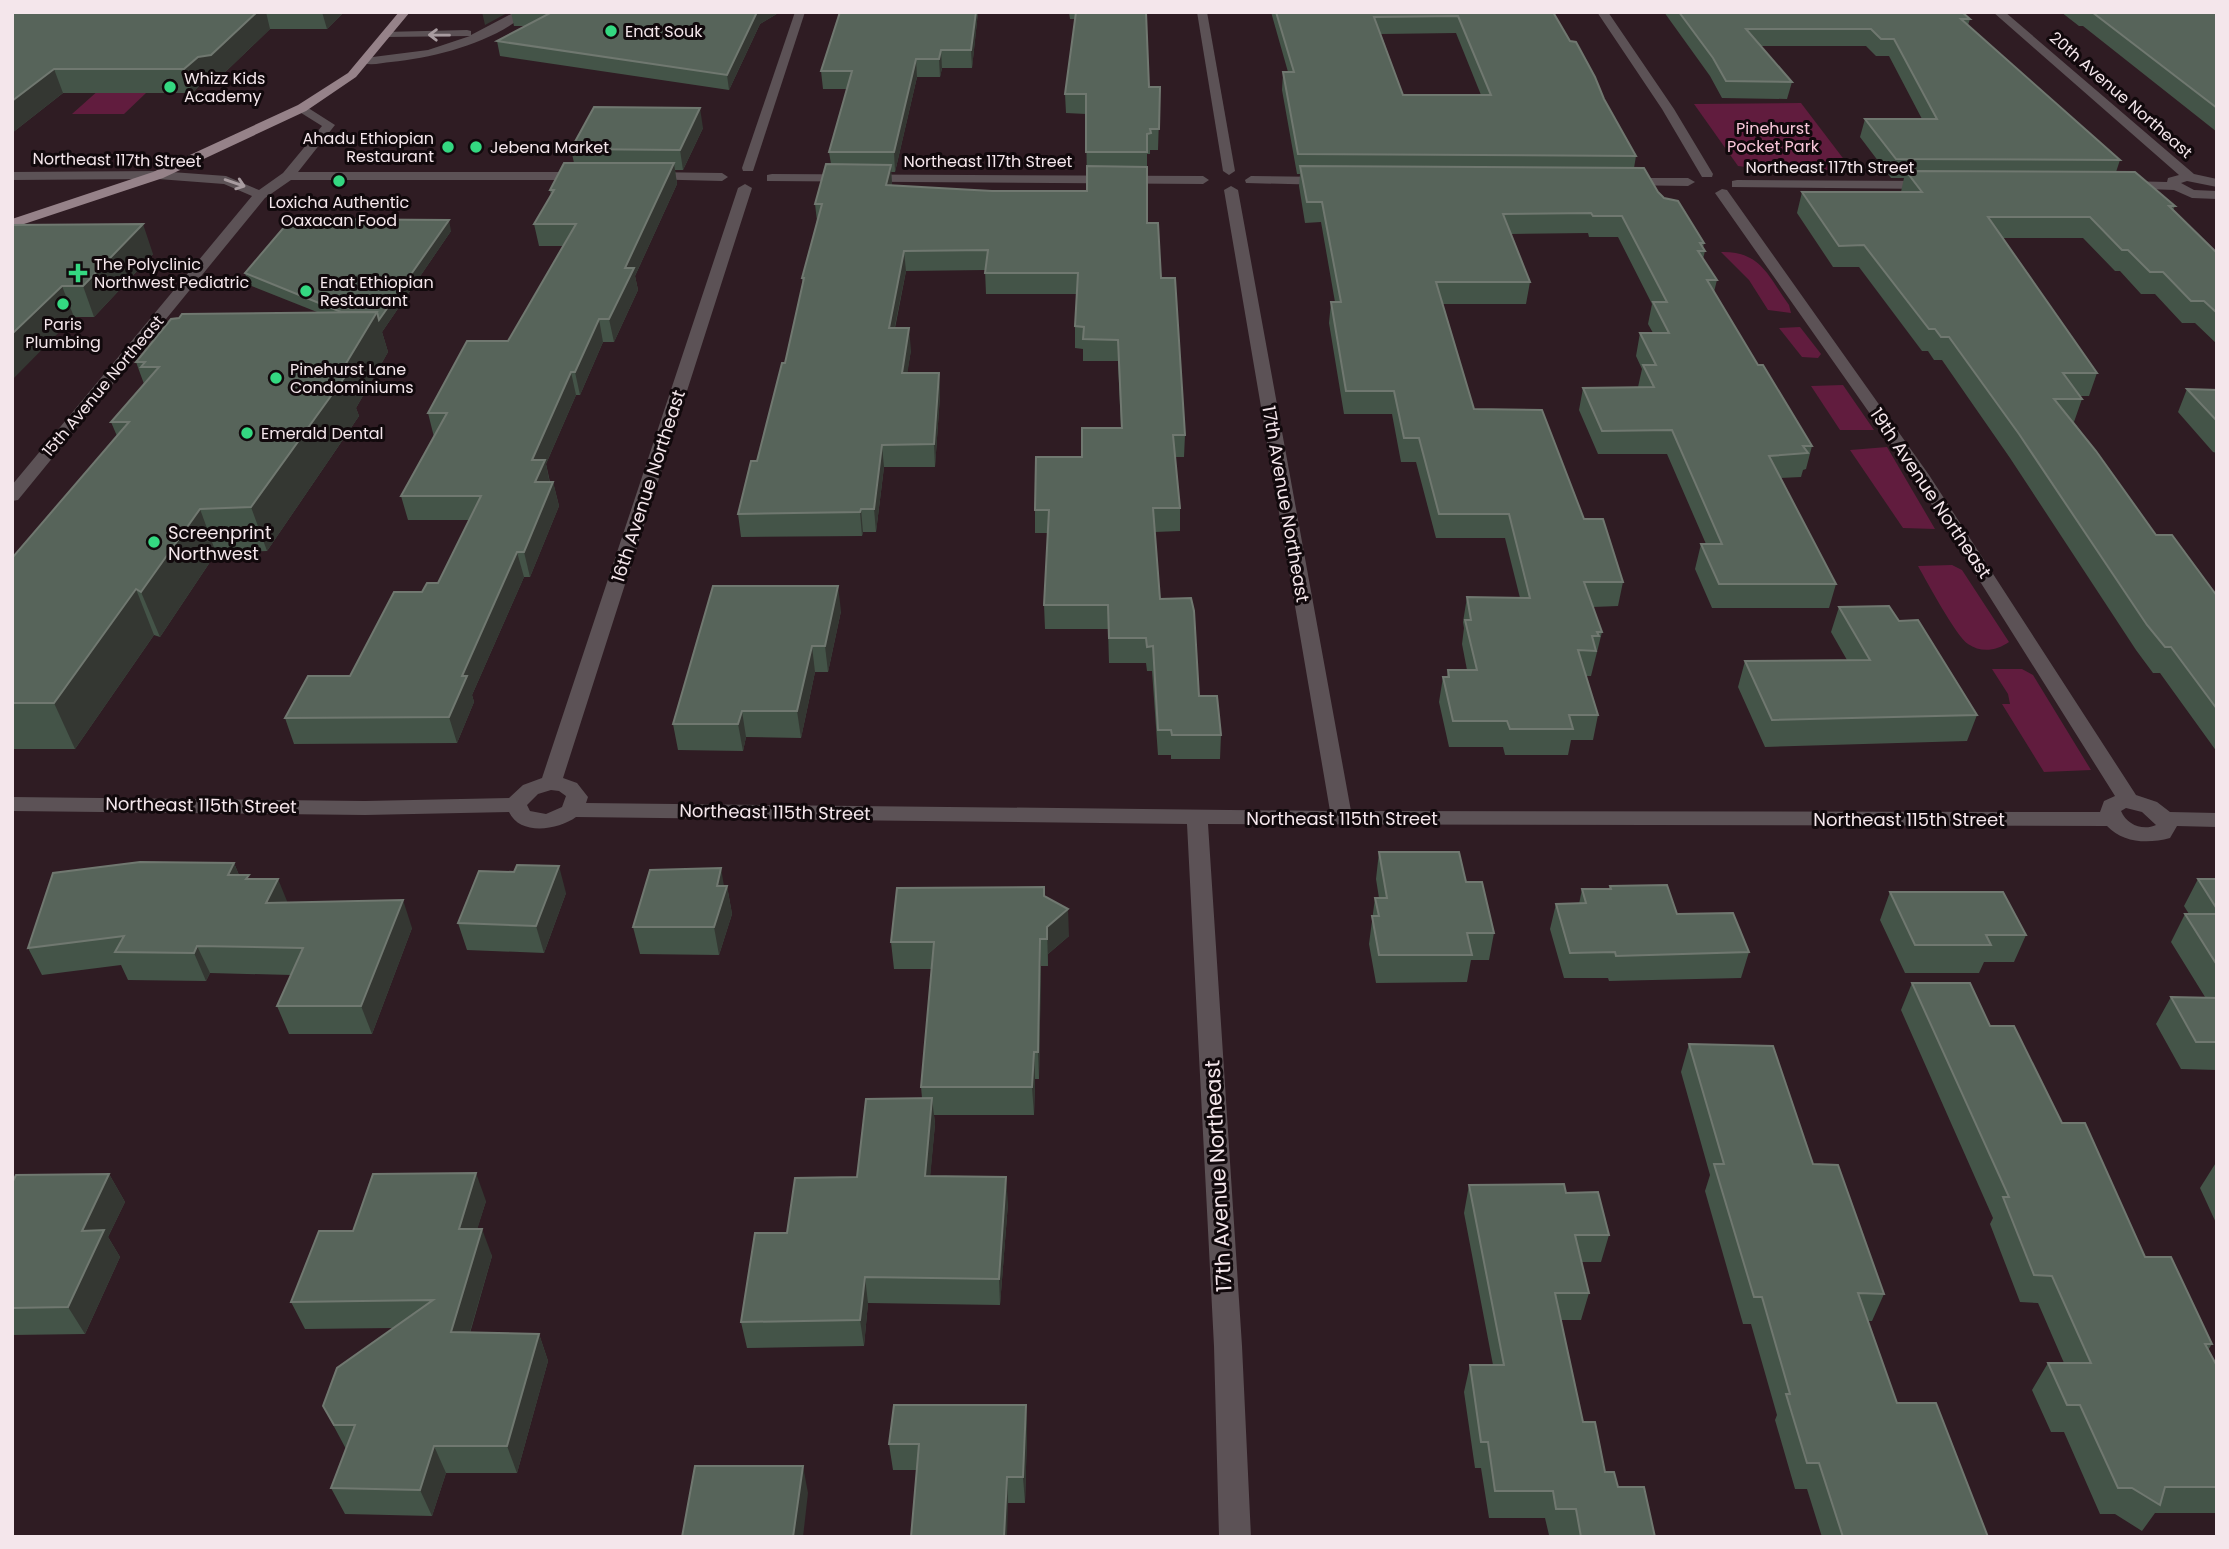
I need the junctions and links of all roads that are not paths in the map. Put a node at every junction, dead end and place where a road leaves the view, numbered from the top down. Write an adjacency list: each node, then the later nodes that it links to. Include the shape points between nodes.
1 (405, 12): 8 (main road)
2 (523, 12): 7 (street)
3 (800, 12): 11 (street)
4 (1202, 12): 12 (street)
5 (1602, 12): 26 (street, 19th Avenue Northeast)
6 (1998, 12): 19 (street, 20th Avenue Northeast)
7 (490, 30): 8 (street, one-way to 8, via 454,35); 9 (street, via 431,52)
8 (387, 34): 9 (main road)
9 (365, 61): 10 (main road, via 331,91)
10 (302, 108): 13 (main road); 15 (street, 15th Avenue Northeast, via 329,125)
11 (748, 168): 18 (street); 20 (street, via 768,172)
12 (1229, 171): 21 (street, via 1213,172); 22 (street)
13 (158, 174): 14 (street, Northeast 117th Street); 32 (street, Northeast 117th Street, one-way to 32, via 226,180); 34 (main road)
14 (12, 176)
15 (288, 176): 16 (street); 32 (street, 15th Avenue Northeast)
16 (595, 176)
17 (633, 176): 18 (street)
18 (722, 177): 30 (street, via 727,186)
19 (2189, 177): 25 (street); 29 (street, via 2175,179)
20 (772, 178): 21 (street, Northeast 117th Street); 30 (street)
21 (1203, 180): 31 (street, via 1210,187)
22 (1251, 180): 23 (street); 31 (street, via 1245,187)
23 (1347, 181)
24 (1605, 182): 26 (street, via 1688,182 1692,177)
25 (2217, 183)
26 (1717, 184): 27 (street, Northeast 117th Street); 37 (street, 19th Avenue Northeast, via 1922,475)
27 (1949, 185)
28 (2108, 185): 29 (street)
29 (2175, 186): 33 (street)
30 (745, 188): 36 (street, 16th Avenue Northeast)
31 (1231, 190): 42 (street, 17th Avenue Northeast)
32 (260, 195): 35 (street, 15th Avenue Northeast)
33 (2214, 198)
34 (12, 224)
35 (12, 496)
36 (551, 783): 39 (street, via 531,788); 40 (street, via 575,791)
37 (2129, 801): 43 (street, via 2112,807); 44 (street, via 2152,808)
38 (12, 804): 39 (street, Northeast 115th Street)
39 (516, 805): 40 (street, via 521,816 536,822)
40 (572, 810): 41 (street, Northeast 115th Street)
41 (1197, 816): 42 (street, Northeast 115th Street); 46 (street, 17th Avenue Northeast)
42 (1342, 818): 43 (street, Northeast 115th Street)
43 (2113, 819): 44 (street, via 2129,831 2147,836 2162,834)
44 (2165, 819): 45 (street)
45 (2217, 820)
46 (1235, 1537)

